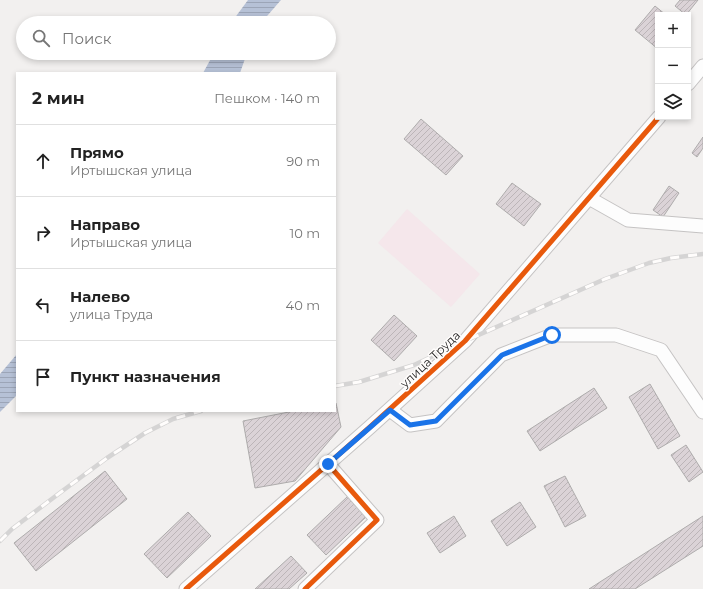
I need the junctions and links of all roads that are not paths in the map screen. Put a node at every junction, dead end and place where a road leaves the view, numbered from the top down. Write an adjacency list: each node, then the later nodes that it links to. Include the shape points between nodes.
1 (703, 66): 2 (street)
2 (691, 80)
3 (656, 120): 4 (street, улица Труда)
4 (589, 198): 5 (street, via 628,220); 6 (street, улица Труда, via 465,341)
5 (703, 226)
6 (390, 410): 7 (street, via 410,425 436,421 502,355 552,335 616,335 661,350); 8 (street, улица Труда)
7 (703, 412)
8 (328, 464): 9 (street, улица Труда); 10 (street, via 377,520)
9 (192, 587)
10 (305, 589)

